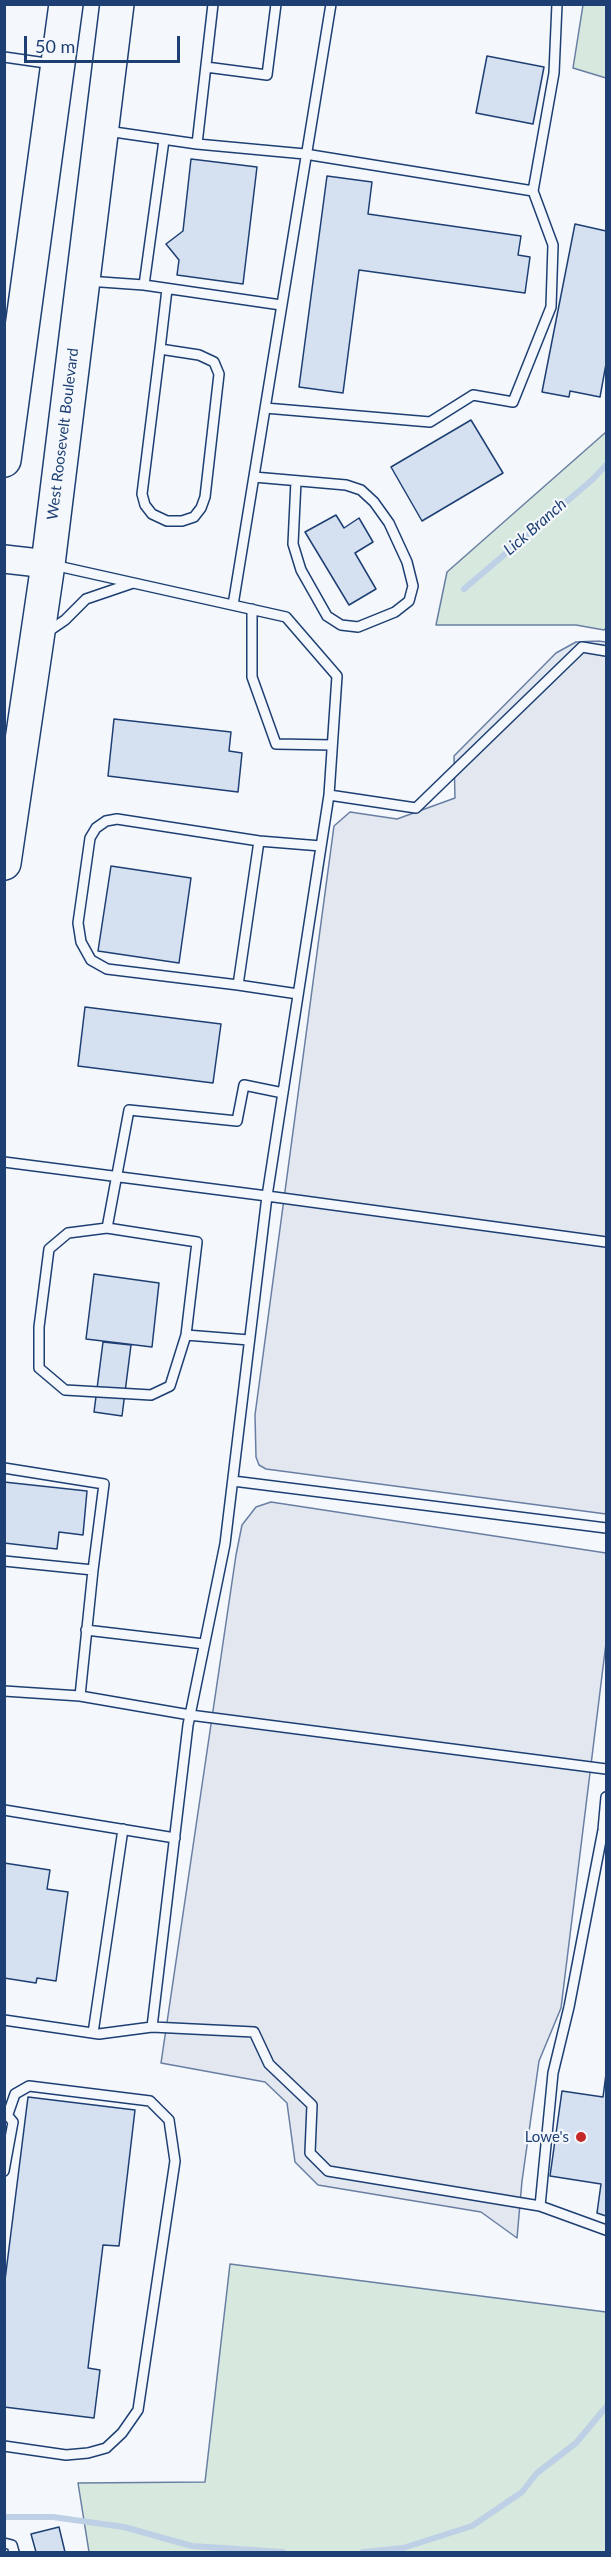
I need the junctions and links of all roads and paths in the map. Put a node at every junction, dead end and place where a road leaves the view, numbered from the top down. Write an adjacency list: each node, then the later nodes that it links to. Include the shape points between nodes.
1 (66, 4): 9 (highway)
2 (94, 4): 16 (highway, via 88,117)
3 (117, 4): 11 (highway, West Roosevelt Boulevard)
4 (213, 4): 10 (lane)
5 (276, 4): 10 (lane, via 267,75)
6 (332, 4): 14 (lane)
7 (557, 4): 15 (lane, via 554,73)
8 (4, 57): 9 (lane)
9 (58, 64): 23 (highway, via 16,345)
10 (206, 67): 13 (lane)
11 (100, 130): 12 (lane); 16 (highway, West Roosevelt Boulevard)
12 (164, 140): 13 (lane); 18 (lane)
13 (197, 144): 14 (lane)
14 (305, 154): 15 (lane); 20 (lane)
15 (533, 191): 22 (lane, via 553,245 551,307 513,402 473,395 430,422)
16 (93, 194): 17 (highway, West Roosevelt Boulevard)
17 (82, 281): 18 (lane); 27 (highway, West Roosevelt Boulevard)
18 (144, 285): 19 (lane)
19 (167, 289): 20 (lane); 21 (lane)
20 (281, 305): 22 (lane)
21 (160, 349): 21 (lane, via 199,355 214,362 219,374 204,497 194,517 182,521 167,521 152,514 142,494)
22 (265, 408): 24 (lane)
23 (4, 460)
24 (254, 477): 25 (lane); 29 (lane)
25 (296, 481): 25 (lane, via 346,485 361,490 374,502 407,562 413,586 408,601 395,612 358,627 341,625 327,616 301,570 293,543)
26 (4, 559): 27 (street)
27 (48, 564): 28 (lane); 31 (highway, West Roosevelt Boulevard)
28 (133, 583): 29 (lane); 31 (lane, via 86,599)
29 (233, 605): 30 (lane)
30 (252, 609): 33 (lane, via 286,617 337,676); 33 (lane, via 252,677 276,744)
31 (37, 640): 37 (highway, West Roosevelt Boulevard)
32 (606, 651): 34 (lane, via 582,647 416,808)
33 (332, 746): 34 (lane)
34 (329, 795): 36 (lane)
35 (259, 841): 36 (lane); 38 (lane); 38 (lane, via 117,819 96,828 90,838 78,923 81,942 91,960 107,969)
36 (321, 846): 39 (lane)
37 (4, 862)
38 (238, 985): 39 (lane)
39 (298, 994): 40 (lane)
40 (283, 1093): 42 (lane, via 244,1085 237,1121 129,1110); 43 (lane)
41 (4, 1162): 42 (lane)
42 (116, 1176): 43 (lane); 44 (lane)
43 (267, 1196): 45 (lane); 47 (lane)
44 (107, 1228): 46 (lane, via 197,1242); 46 (lane, via 68,1233 49,1249 39,1327 39,1368 65,1390 151,1395 170,1386)
45 (606, 1242)
46 (186, 1335): 47 (lane)
47 (249, 1340): 49 (lane)
48 (4, 1468): 52 (lane, via 104,1484)
49 (233, 1481): 50 (lane); 54 (lane, via 225,1544)
50 (606, 1528)
51 (4, 1561): 52 (lane)
52 (93, 1570): 53 (lane)
53 (86, 1630): 54 (lane); 56 (lane)
54 (204, 1644): 57 (lane)
55 (4, 1690): 56 (lane)
56 (80, 1696): 57 (lane)
57 (190, 1715): 58 (lane); 62 (lane)
58 (606, 1769)
59 (606, 1797): 68 (lane, via 565,2027 553,2073)
60 (4, 1810): 61 (lane)
61 (123, 1829): 62 (lane); 65 (lane)
62 (175, 1838): 64 (lane)
63 (4, 2020): 65 (lane)
64 (152, 2027): 65 (lane); 68 (lane, via 254,2032 269,2064 312,2105 310,2153 328,2171)
65 (93, 2033)
66 (6, 2112): 67 (lane, via 13,2122); 70 (lane, via 15,2094 29,2086 150,2101 169,2120 175,2161 138,2410 106,2448 88,2453 66,2455)
67 (4, 2171)
68 (540, 2206): 69 (lane)
69 (606, 2230)
70 (4, 2446)
71 (4, 2542): 72 (lane, via 12,2545)
72 (14, 2553)

